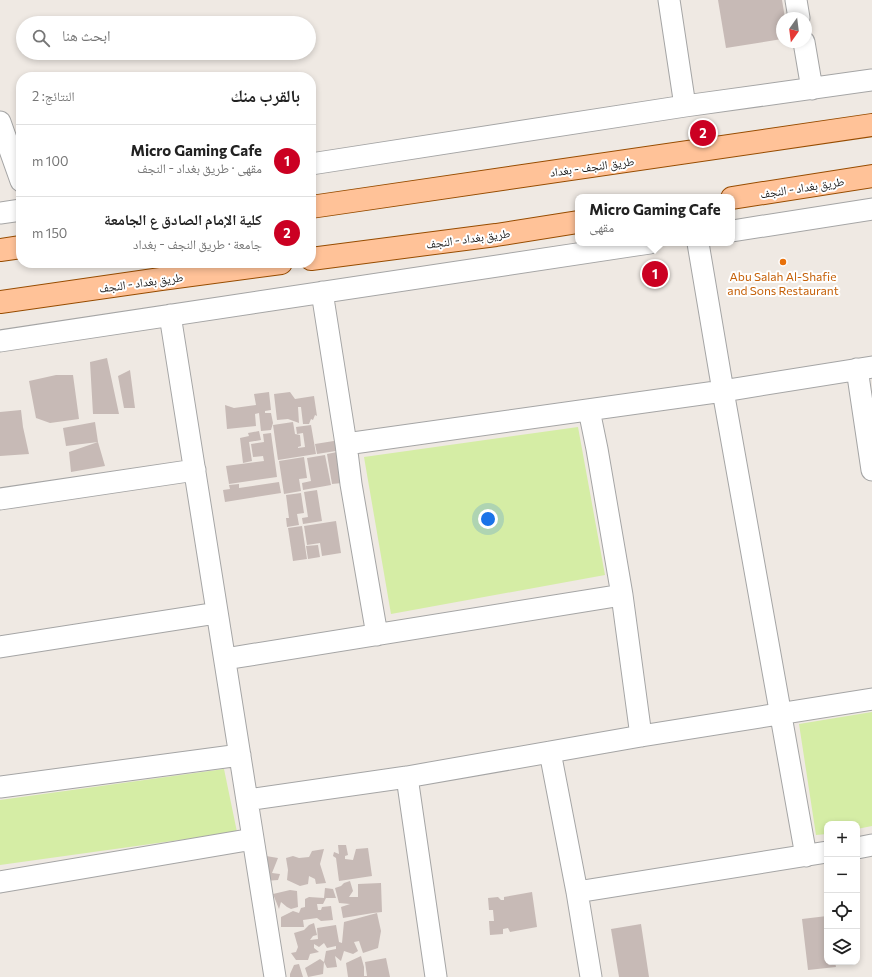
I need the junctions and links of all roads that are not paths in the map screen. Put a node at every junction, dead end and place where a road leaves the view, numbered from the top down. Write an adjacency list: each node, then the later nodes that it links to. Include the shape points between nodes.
1 (669, 0): 7 (street)
2 (796, 0): 3 (street)
3 (798, 12)
4 (805, 48): 6 (street)
5 (872, 80): 6 (street)
6 (812, 89): 7 (street)
7 (685, 106): 10 (street)
8 (0, 122): 11 (street)
9 (872, 125): 14 (main road, طريق النجف - بغداد)
10 (316, 163)
11 (16, 167)
12 (872, 176): 13 (main road, طريق بغداد - النجف)
13 (735, 198)
14 (316, 206)
15 (872, 209): 19 (street)
16 (16, 211): 17 (street)
17 (0, 213)
18 (575, 222): 24 (main road, طريق بغداد - النجف)
19 (735, 231)
20 (630, 246): 27 (street)
21 (699, 246): 32 (street)
22 (16, 248): 23 (main road)
23 (0, 250)
24 (316, 258)
25 (211, 268): 26 (main road, طريق بغداد - النجف)
26 (197, 269): 28 (main road, طريق بغداد - النجف, via 161,279)
27 (322, 292): 29 (street); 34 (street)
28 (0, 302)
29 (170, 315): 30 (street); 35 (street)
30 (0, 341)
31 (865, 368): 32 (street); 36 (street)
32 (723, 391): 33 (street); 44 (street)
33 (589, 410): 34 (street); 38 (street, via 598,448)
34 (346, 444): 40 (street)
35 (195, 470): 37 (street); 39 (street)
36 (872, 470)
37 (0, 499)
38 (622, 595): 40 (street); 45 (street)
39 (218, 613): 41 (street); 42 (street)
40 (377, 635): 42 (street)
41 (0, 647)
42 (225, 660): 47 (street)
43 (872, 699): 44 (street)
44 (780, 714): 45 (street); 55 (street)
45 (641, 736): 46 (street)
46 (550, 752): 48 (street); 57 (street)
47 (240, 755): 49 (street); 50 (street)
48 (407, 777): 50 (street); 59 (street)
49 (0, 787)
50 (247, 800): 51 (street)
51 (253, 840): 56 (street); 58 (street)
52 (872, 845): 53 (street)
53 (860, 847)
54 (824, 853): 55 (street)
55 (806, 856): 57 (street)
56 (0, 882)
57 (577, 892): 60 (street)
58 (275, 977)
59 (436, 977)
60 (591, 977)

